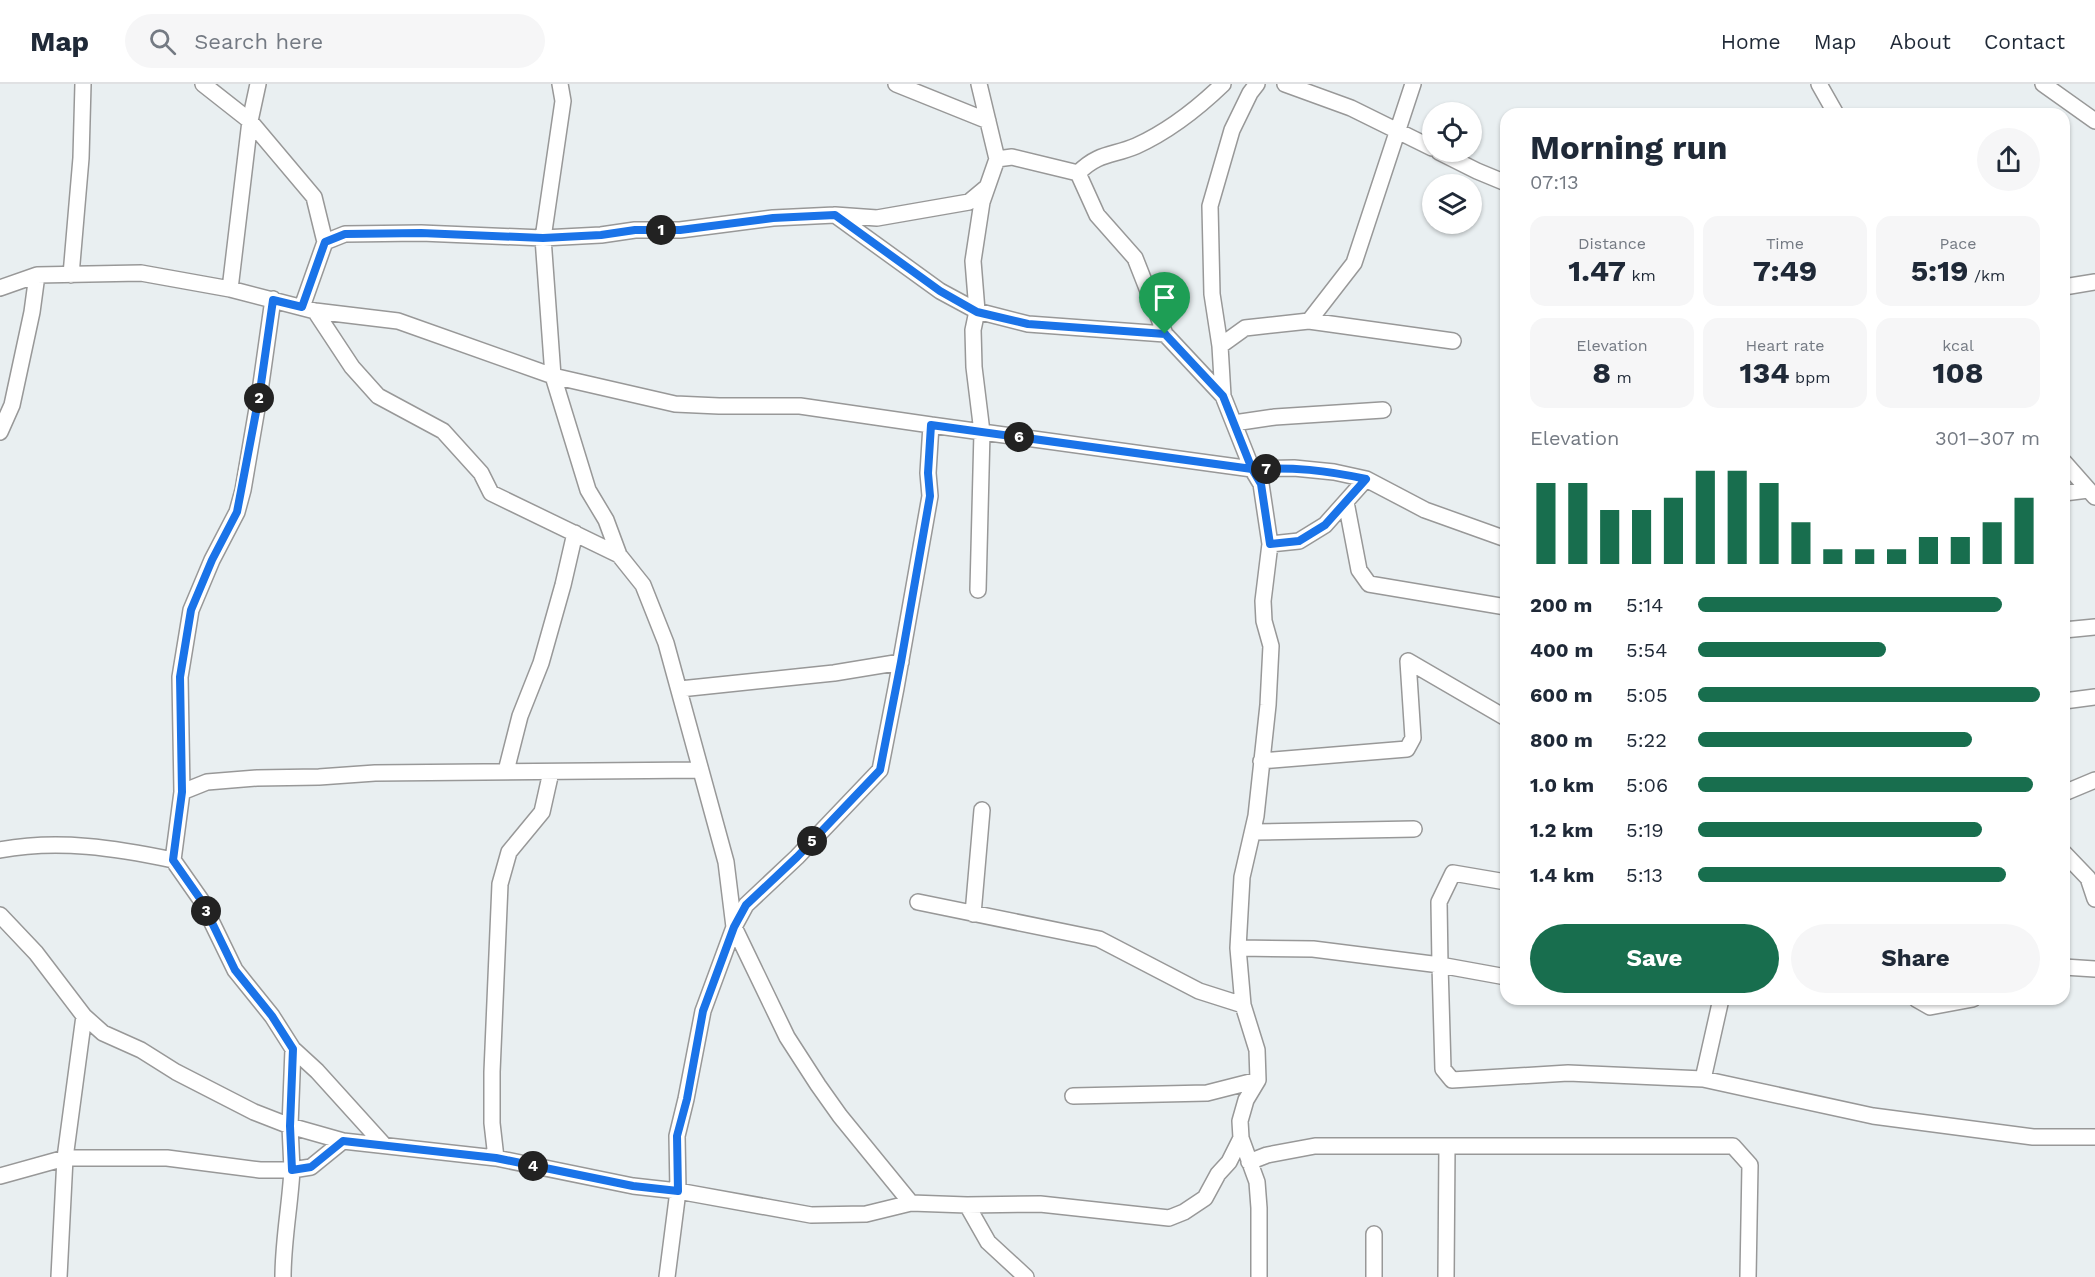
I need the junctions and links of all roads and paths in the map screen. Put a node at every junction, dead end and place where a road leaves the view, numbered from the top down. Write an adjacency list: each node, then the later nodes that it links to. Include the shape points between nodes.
1 (83, 84): 29 (street)
2 (203, 84): 15 (street)
3 (258, 84): 15 (street)
4 (560, 84): 26 (street, via 564,101)
5 (896, 84): 16 (street)
6 (979, 84): 16 (street)
7 (1223, 84): 22 (street, via 1187,117 1135,146 1103,155)
8 (1257, 84): 40 (street, via 1232,130 1210,206 1212,294)
9 (1285, 84): 18 (street, via 1351,108)
10 (1413, 84): 18 (street)
11 (1819, 84): 14 (street)
12 (2043, 84): 13 (street)
13 (2066, 92): 17 (street)
14 (1833, 108)
15 (250, 121): 27 (street, via 314,197); 33 (street)
16 (988, 121): 20 (street)
17 (2095, 121)
18 (1397, 131): 19 (street); 37 (street, via 1354,263)
19 (1422, 143)
20 (997, 159): 22 (street, via 1012,157); 24 (street)
21 (1459, 162): 23 (street)
22 (1078, 173): 38 (street, via 1096,214 1135,258)
23 (1500, 181)
24 (987, 187): 25 (street, via 969,202 877,218); 36 (street, via 973,261)
25 (835, 215): 26 (street); 36 (street, via 940,291)
26 (543, 238): 27 (street, via 345,234); 41 (street)
27 (325, 242): 35 (street)
28 (37, 275): 29 (street); 32 (street); 45 (street, via 12,405)
29 (71, 275): 33 (street, via 141,273)
30 (2095, 282): 31 (street)
31 (2070, 286)
32 (0, 288)
33 (230, 289): 34 (street)
34 (273, 300): 35 (street); 73 (street, via 237,512 191,610 180,677)
35 (309, 309): 41 (street, via 398,321); 54 (street, via 378,396 443,431 481,473 491,493)
36 (977, 312): 38 (street, via 1028,324); 47 (street, via 974,368)
37 (1309, 321): 39 (street); 40 (street, via 1245,328)
38 (1165, 334): 42 (street)
39 (1453, 341)
40 (1220, 346): 42 (street)
41 (553, 376): 46 (street, via 675,404 800,406); 57 (street, via 588,490 606,520)
42 (1223, 396): 44 (street)
43 (1383, 410): 44 (street)
44 (1234, 423): 48 (street)
45 (2, 424)
46 (931, 425): 47 (street); 62 (street, via 930,496)
47 (982, 432): 48 (street); 58 (street)
48 (1252, 469): 50 (street, via 1294,468); 56 (street, via 1261,484)
49 (2070, 469): 52 (street)
50 (1366, 479): 53 (street); 55 (street, via 1425,510)
51 (2070, 493): 52 (street)
52 (2091, 493)
53 (1346, 502): 56 (street, via 1325,525 1299,541); 59 (street, via 1359,570 1368,584)
54 (575, 533): 57 (street); 69 (street, via 541,663 520,716)
55 (1500, 537)
56 (1270, 544): 67 (street, via 1263,601 1271,646)
57 (619, 555): 63 (street, via 643,585)
58 (978, 590)
59 (1500, 606)
60 (2095, 627): 61 (street)
61 (2070, 629)
62 (901, 662): 63 (street); 85 (street, via 880,770 746,905)
63 (680, 689): 68 (street)
64 (2095, 697): 65 (street)
65 (2070, 700)
66 (1500, 715): 67 (street, via 1408,661 1413,738 1407,749)
67 (1261, 761): 76 (street)
68 (701, 770): 70 (street); 85 (street, via 726,862)
69 (506, 771): 70 (street); 73 (street, via 257,778 207,782)
70 (551, 772): 105 (street, via 542,812 509,852 501,884 492,1072)
71 (2095, 780): 72 (street)
72 (2070, 790)
73 (182, 792): 79 (street)
74 (982, 810): 83 (street)
75 (1414, 829): 76 (street)
76 (1254, 832): 86 (street, via 1242,877)
77 (0, 850): 79 (street, via 26,845 66,845 125,850)
78 (2070, 859): 81 (street, via 2088,878)
79 (173, 860): 94 (street, via 201,900 235,970)
80 (1500, 881): 87 (street, via 1453,873 1440,902)
81 (2095, 899)
82 (918, 902): 83 (street)
83 (973, 914): 91 (street, via 1099,939 1199,992)
84 (0, 915): 93 (street, via 36,952)
85 (734, 927): 109 (street, via 703,1011 677,1136); 110 (street, via 787,1037 840,1116)
86 (1238, 948): 87 (street, via 1313,949); 91 (street)
87 (1440, 965): 90 (street); 95 (street, via 1443,1069 1452,1080 1568,1073)
88 (2070, 967): 89 (street)
89 (2095, 969)
90 (1500, 976)
91 (1243, 1005): 96 (street, via 1257,1050)
92 (1720, 1005): 95 (street)
93 (84, 1016): 98 (street, via 103,1033 176,1072); 104 (street)
94 (293, 1049): 98 (street); 102 (street)
95 (1702, 1079): 99 (street, via 1873,1116 2033,1137)
96 (1258, 1080): 97 (street, via 1207,1093); 100 (street, via 1243,1110)
97 (1073, 1096)
98 (290, 1126): 101 (street); 107 (street)
99 (2095, 1137)
100 (1241, 1138): 106 (street); 111 (street, via 1204,1198 1169,1218 1040,1204)
101 (343, 1141): 102 (street); 107 (street, via 311,1167)
102 (384, 1145): 105 (street)
103 (1447, 1146): 106 (street, via 1315,1146); 119 (street); 120 (street, via 1733,1146 1750,1165)
104 (65, 1158): 107 (street, via 167,1158 260,1170); 108 (street); 113 (street)
105 (496, 1158): 109 (street, via 633,1186)
106 (1249, 1162): 117 (street, via 1257,1182)
107 (292, 1170): 114 (street)
108 (0, 1176)
109 (678, 1191): 110 (street, via 811,1215 866,1214); 115 (street)
110 (911, 1203): 111 (street)
111 (967, 1205): 116 (street, via 988,1242)
112 (1374, 1234): 118 (street)
113 (59, 1277)
114 (283, 1277)
115 (667, 1277)
116 (1026, 1277)
117 (1259, 1277)
118 (1374, 1277)
119 (1446, 1277)
120 (1748, 1277)

